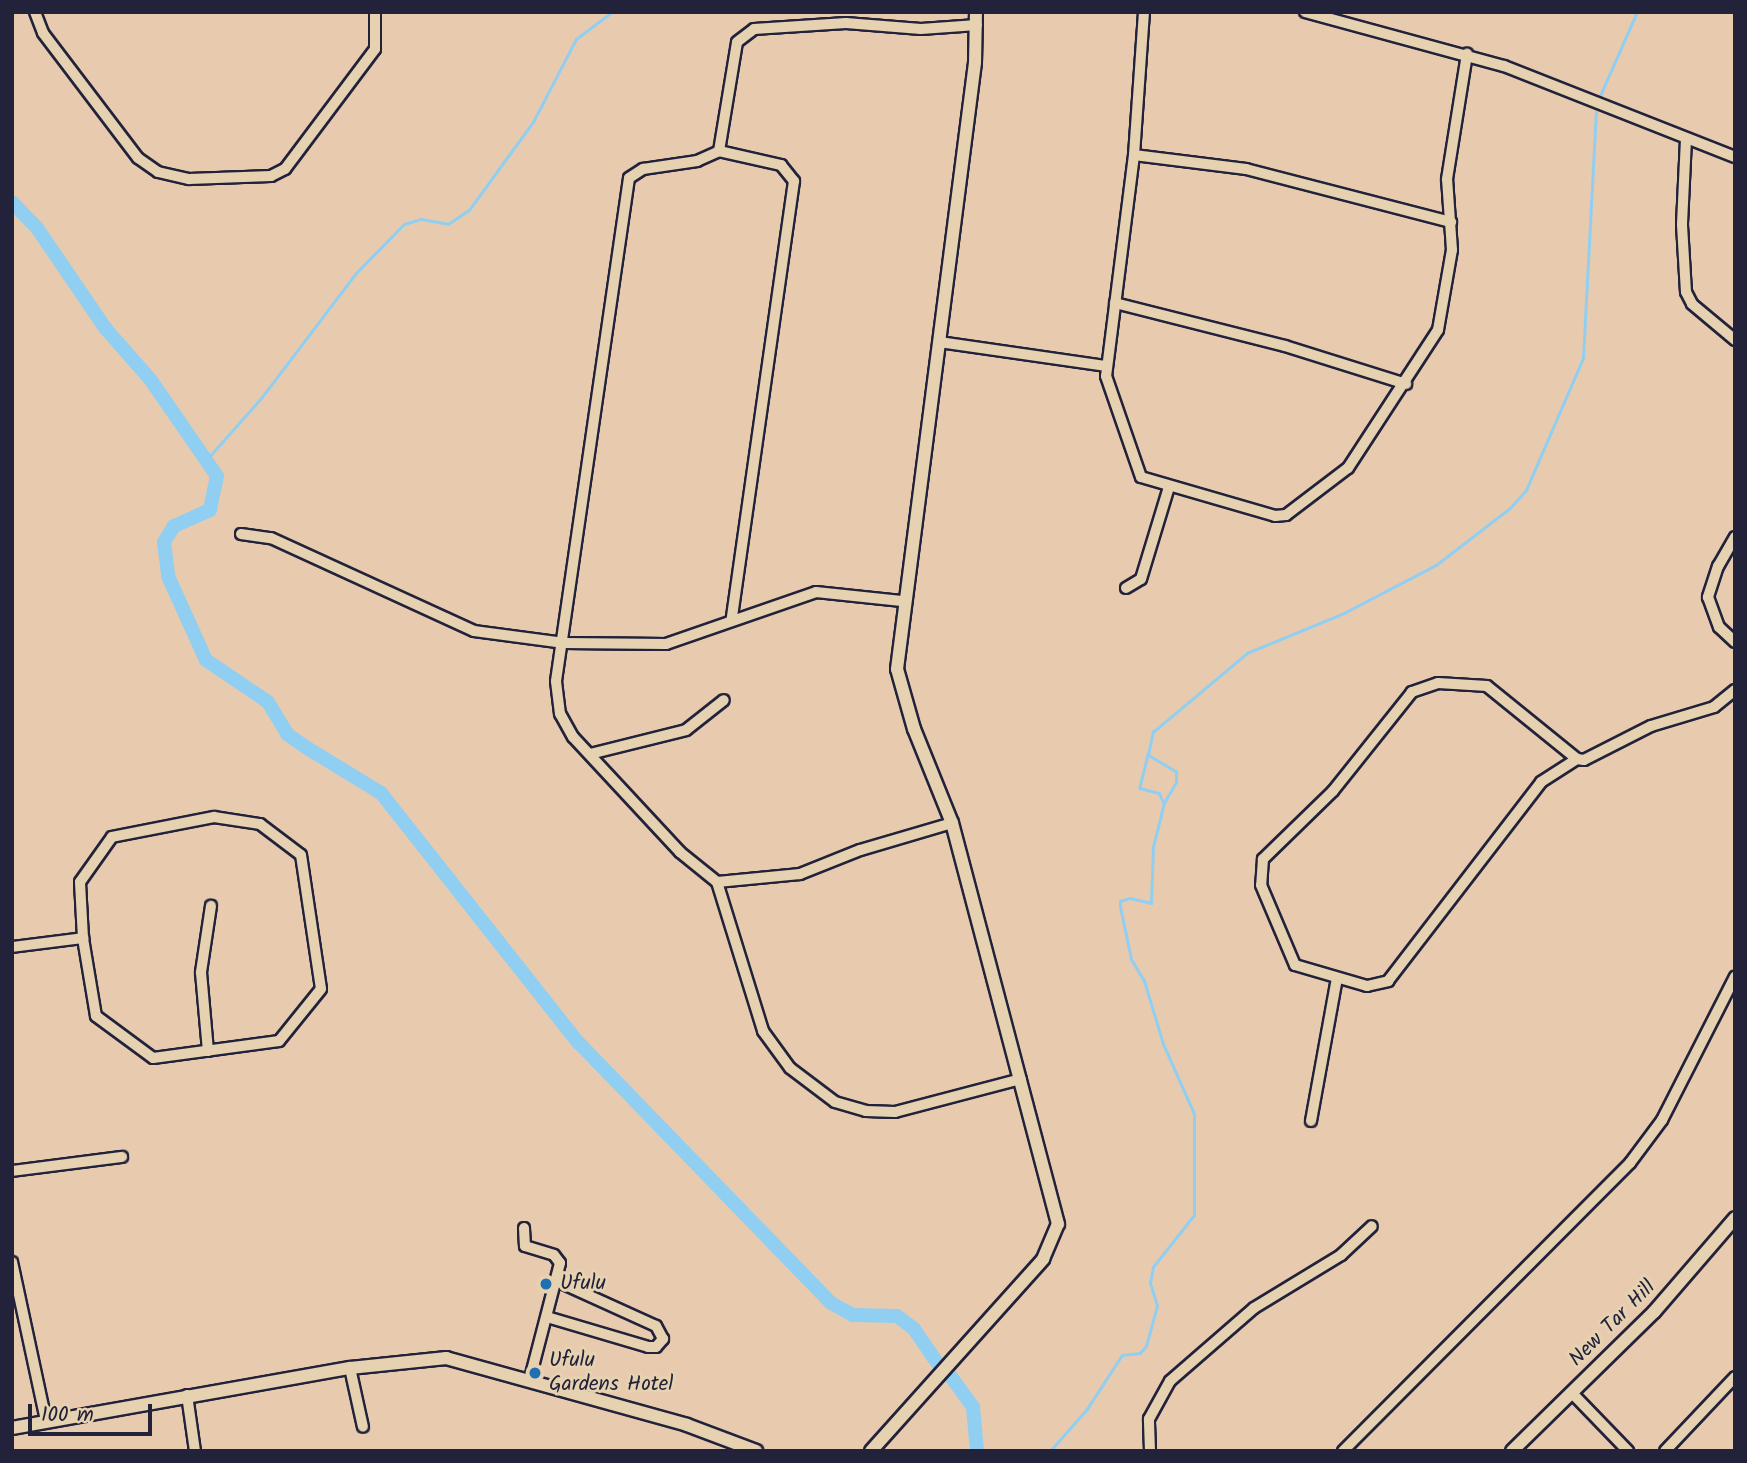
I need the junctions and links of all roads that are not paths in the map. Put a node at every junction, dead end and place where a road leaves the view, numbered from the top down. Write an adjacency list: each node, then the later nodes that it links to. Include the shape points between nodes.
1 (35, 12): 2 (street, via 43,33 138,158 158,172 189,180 271,176 285,169 376,49)
2 (376, 12)
3 (1144, 12): 9 (street)
4 (1305, 12): 6 (street)
5 (976, 19): 8 (street, via 921,29 846,23 754,29 737,42); 14 (street)
6 (1466, 54): 7 (street, via 1560,86); 11 (street, via 1447,179)
7 (1686, 139): 10 (street); 13 (street, via 1682,225 1686,292 1692,304)
8 (719, 151): 22 (street, via 781,165 794,181); 24 (street, via 697,161 643,169 625,186)
9 (1134, 155): 11 (street, via 1246,169); 12 (street)
10 (1735, 157)
11 (1451, 222): 16 (street, via 1445,306 1438,330)
12 (1115, 303): 15 (street); 16 (street, via 1285,346)
13 (1735, 340)
14 (939, 342): 15 (street); 21 (street)
15 (1105, 366): 17 (street, via 1139,473)
16 (1406, 384): 17 (street, via 1348,468 1286,515)
17 (1169, 486): 20 (street, via 1141,579)
18 (241, 534): 24 (street, via 271,538 474,631)
19 (1735, 537): 23 (street, via 1718,566 1708,597 1719,627)
20 (1126, 588)
21 (902, 601): 22 (street, via 816,592); 29 (street, via 899,682)
22 (731, 621): 24 (street, via 650,647)
23 (1735, 642)
24 (564, 643): 27 (street, via 556,699 566,727)
25 (1735, 690): 28 (street, via 1714,706 1651,726 1584,760)
26 (724, 700): 27 (street, via 686,730)
27 (590, 754): 30 (street, via 680,852)
28 (1577, 759): 35 (street, via 1541,782 1388,981 1375,986); 35 (street, via 1487,686 1438,683 1412,692 1358,762 1277,843 1261,867 1261,885 1295,965)
29 (952, 823): 30 (street, via 860,850 800,874); 37 (street)
30 (718, 882): 37 (street, via 763,1031 790,1068 835,1102 866,1111 895,1112)
31 (211, 906): 36 (street, via 201,972)
32 (83, 938): 33 (street); 36 (street, via 94,1012 101,1023 153,1058); 36 (street, via 80,882 107,842 118,835 228,816 260,824 294,848 307,873 321,989 282,1039)
33 (12, 947)
34 (1735, 976): 59 (street, via 1662,1120 1630,1163)
35 (1338, 978): 38 (street)
36 (208, 1051)
37 (1021, 1079): 57 (street, via 1058,1215 1054,1241)
38 (1311, 1121)
39 (122, 1157): 40 (street)
40 (12, 1171)
41 (1735, 1218): 50 (street, New Tar Hill, via 1678,1286)
42 (1372, 1226): 58 (street, via 1341,1255 1254,1308 1170,1381 1149,1419)
43 (524, 1228): 45 (street, via 525,1246 559,1259)
44 (12, 1262): 52 (street)
45 (556, 1281): 46 (street); 46 (street, via 656,1326 663,1339 656,1347 648,1347)
46 (547, 1317): 49 (street)
47 (350, 1368): 49 (street, via 446,1358); 51 (street); 53 (street)
48 (1735, 1377): 62 (street)
49 (530, 1378): 56 (street, via 687,1425)
50 (1572, 1392): 60 (street, New Tar Hill); 61 (street)
51 (187, 1395): 52 (street); 55 (street)
52 (46, 1421): 54 (street)
53 (363, 1427)
54 (12, 1428)
55 (195, 1451)
56 (756, 1451)
57 (871, 1451)
58 (1150, 1451)
59 (1343, 1451)
60 (1512, 1451)
61 (1628, 1451)
62 (1665, 1451)

